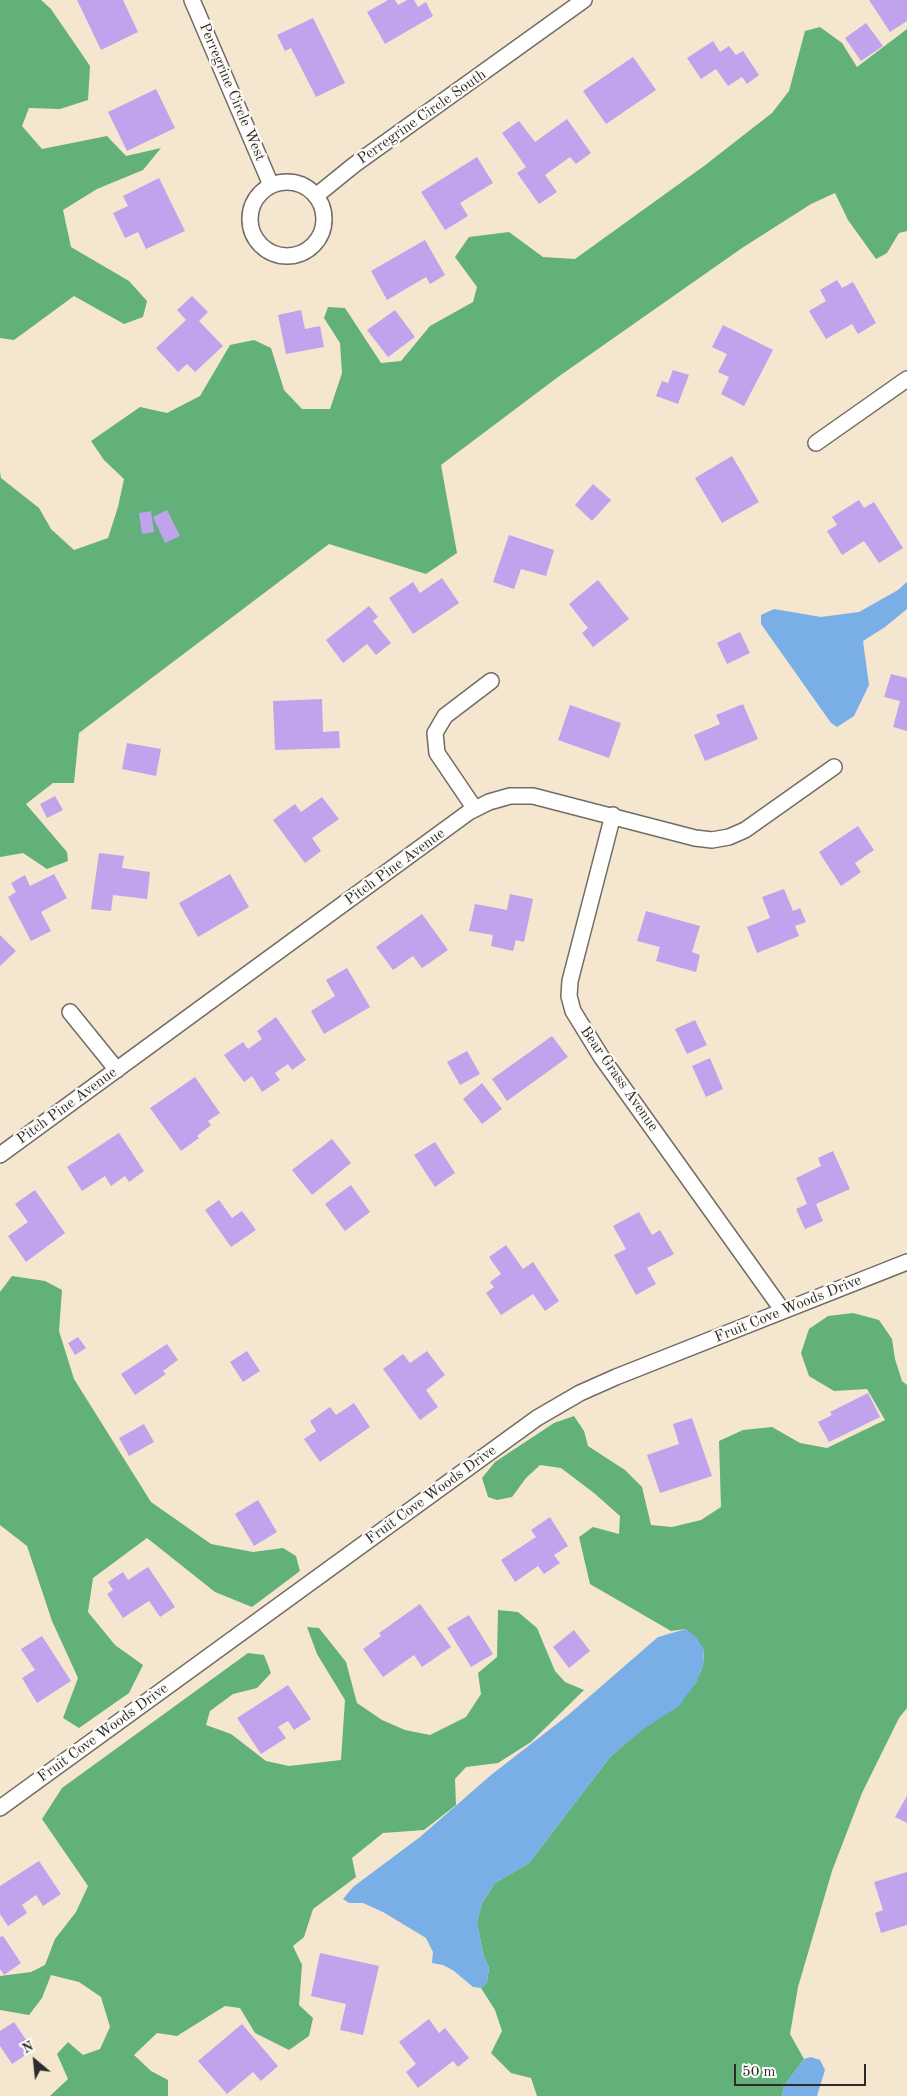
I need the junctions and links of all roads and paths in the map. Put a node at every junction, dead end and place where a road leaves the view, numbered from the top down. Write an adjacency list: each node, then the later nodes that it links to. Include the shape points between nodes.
1 (192, 0): 3 (street, Perregrine Circle West)
2 (584, 0): 4 (street, Perregrine Circle South)
3 (271, 185): 4 (street, via 296,183); 4 (street, via 254,199 249,221 252,234 264,249 274,254 302,253 318,239 325,217)
4 (317, 195)
5 (907, 379): 6 (street)
6 (816, 443)
7 (491, 681): 9 (street, via 444,716 434,733 437,753)
8 (834, 766): 10 (street, Pitch Pine Avenue, via 745,830 730,837 695,838)
9 (475, 809): 10 (street, Pitch Pine Avenue, via 510,796 533,796); 12 (street, Pitch Pine Avenue)
10 (613, 815): 15 (street, Bear Grass Avenue, via 570,981 572,1011 602,1058)
11 (70, 1012): 12 (street)
12 (117, 1070): 13 (street, Pitch Pine Avenue)
13 (0, 1155)
14 (907, 1262): 15 (street, Fruit Cove Woods Drive)
15 (783, 1311): 16 (street, Fruit Cove Woods Drive, via 616,1377 537,1418)
16 (0, 1808)

